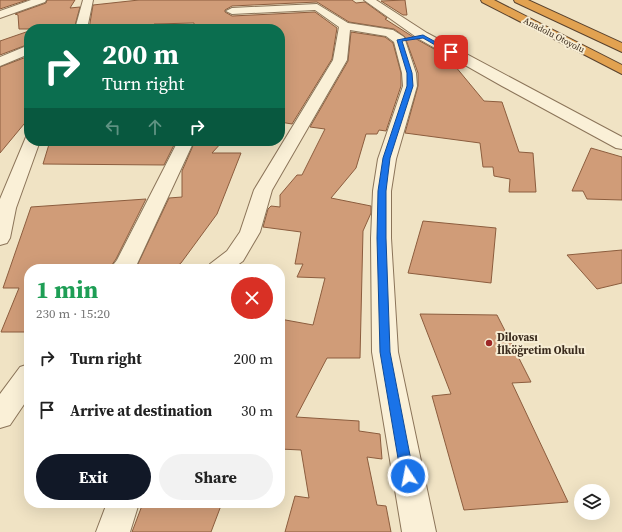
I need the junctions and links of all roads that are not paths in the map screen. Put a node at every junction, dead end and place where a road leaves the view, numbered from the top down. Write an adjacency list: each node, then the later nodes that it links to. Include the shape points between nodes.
1 (41, 0): 7 (street)
2 (88, 0): 9 (street)
3 (369, 0): 11 (street)
4 (486, 0): 16 (highway, Anadolu Otoyolu)
5 (519, 0): 13 (highway, Anadolu Otoyolu)
6 (231, 6): 8 (street); 10 (street, via 317,7)
7 (0, 15)
8 (234, 23)
9 (82, 24)
10 (346, 26): 12 (street, via 389,33); 24 (street, via 340,60 263,190 250,232 235,256)
11 (423, 36): 12 (street); 17 (street)
12 (400, 40): 29 (street, via 410,73 410,86 387,158 382,191 385,345)
13 (622, 48)
14 (24, 51): 15 (street)
15 (0, 62)
16 (622, 70)
17 (622, 144)
18 (30, 146): 20 (street)
19 (184, 146): 23 (street)
20 (16, 183): 21 (street); 22 (street, via 6,208)
21 (0, 193)
22 (0, 238)
23 (126, 264)
24 (225, 264)
25 (24, 382): 26 (street)
26 (0, 416)
27 (121, 508): 28 (street)
28 (113, 532)
29 (419, 532)

